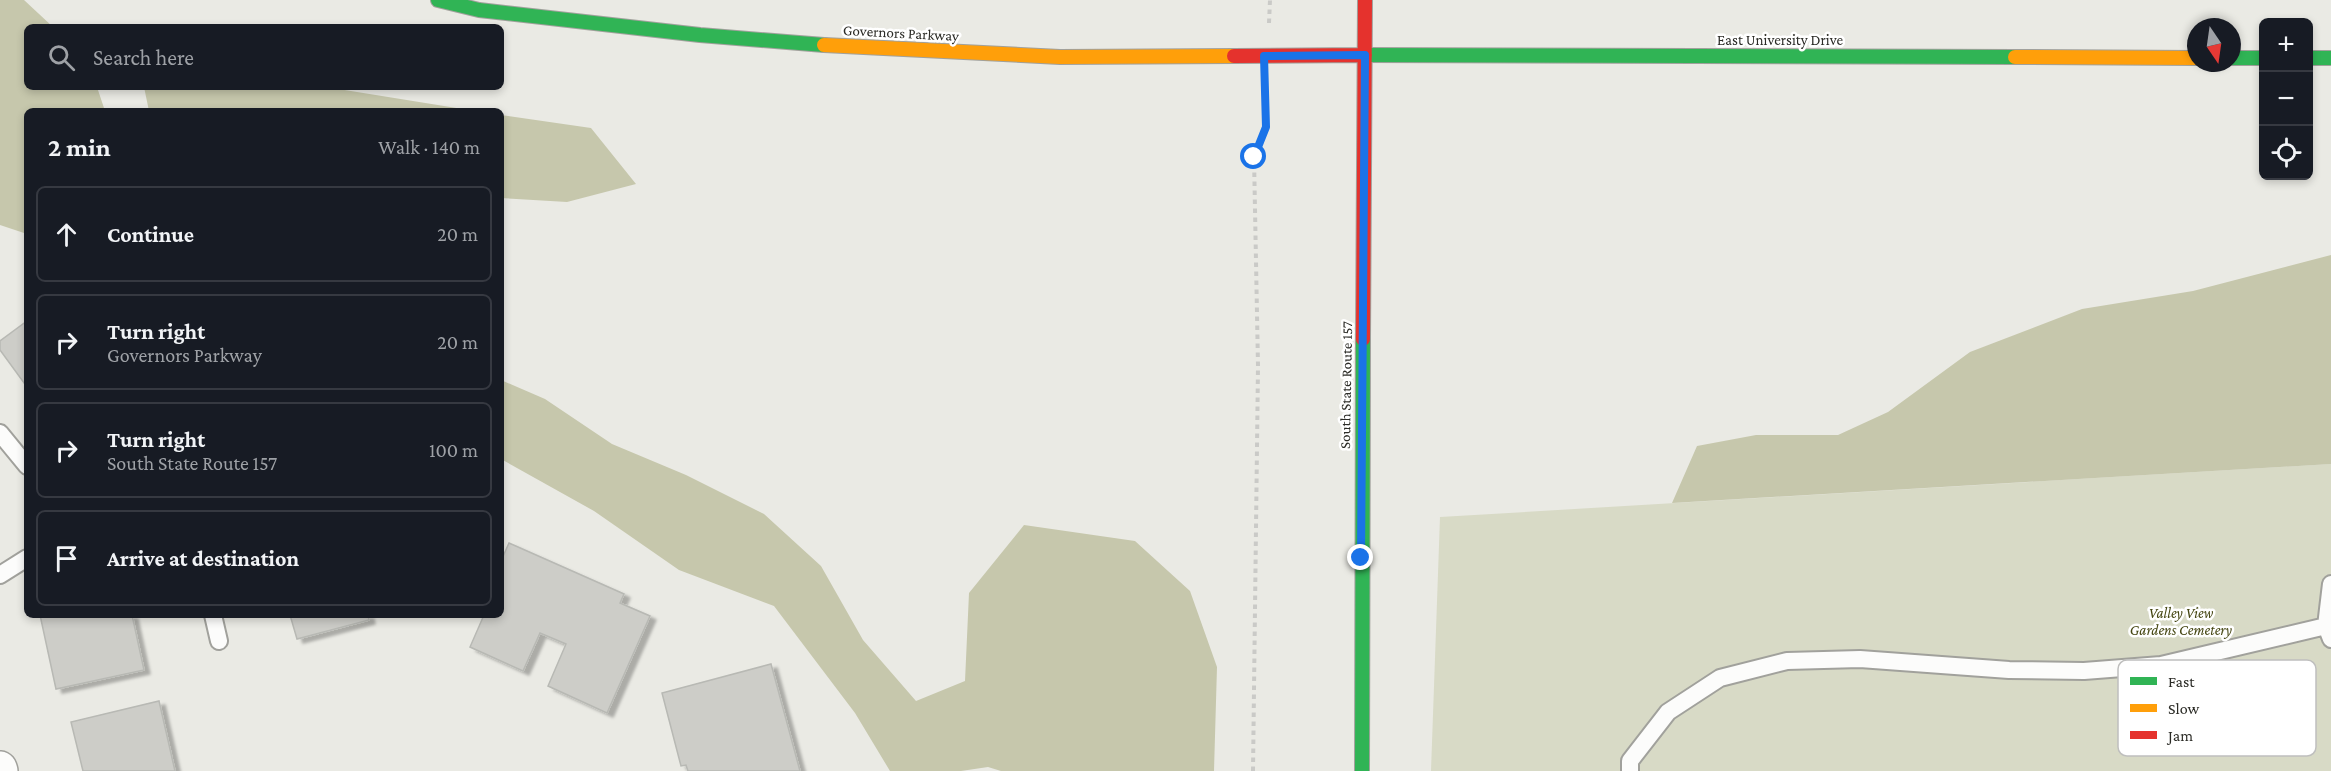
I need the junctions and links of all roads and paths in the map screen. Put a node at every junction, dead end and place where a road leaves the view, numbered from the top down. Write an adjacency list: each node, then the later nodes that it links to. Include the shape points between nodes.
1 (438, 0): 5 (main road, Governors Parkway, via 479,10 700,35 879,49 1060,57)
2 (1270, 0): 5 (path)
3 (1365, 0): 4 (main road, South State Route 157)
4 (1365, 55): 5 (main road, Governors Parkway); 6 (main road, East University Drive); 23 (main road, South State Route 157)
5 (1264, 56): 22 (path, via 1266,127 1254,157 1258,366)
6 (2187, 58)
7 (2241, 58): 8 (main road)
8 (2259, 58)
9 (2313, 58): 10 (main road)
10 (2331, 58)
11 (0, 433): 12 (lane)
12 (24, 462)
13 (24, 560): 14 (lane)
14 (0, 575)
15 (2331, 585): 17 (lane)
16 (214, 618): 18 (lane)
17 (2329, 633): 19 (lane)
18 (219, 641)
19 (2187, 660)
20 (2118, 668): 21 (lane, via 2009,670 1860,659 1787,661 1720,678 1668,712)
21 (1626, 768)
22 (1253, 771)
23 (1362, 771)

